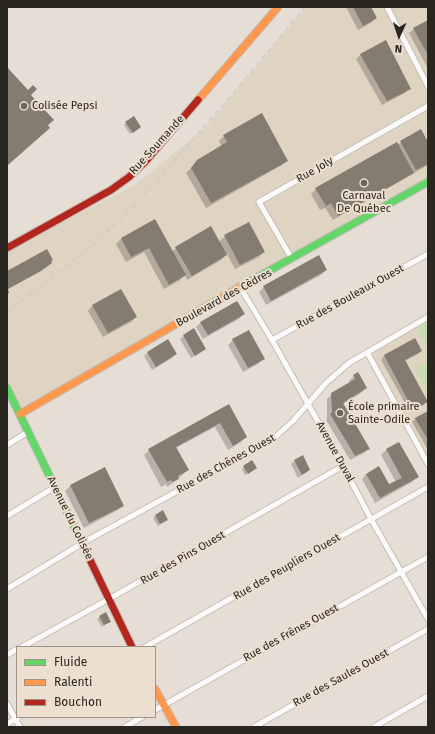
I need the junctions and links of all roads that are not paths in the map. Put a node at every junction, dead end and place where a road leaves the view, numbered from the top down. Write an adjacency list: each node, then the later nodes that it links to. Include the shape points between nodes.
1 (278, 7): 6 (street, Rue Soumande, via 145,162 129,177 111,190)
2 (387, 7): 3 (street)
3 (428, 86)
4 (428, 106): 8 (street, Rue Joly, via 259,202)
5 (428, 182): 8 (street, Boulevard des Cèdres)
6 (7, 248)
7 (428, 254): 11 (street, Rue des Bouleaux Ouest)
8 (292, 259): 9 (street, Boulevard des Cèdres)
9 (240, 287): 11 (street, Avenue Duval); 15 (street, Boulevard des Cèdres)
10 (428, 317): 12 (street, Rue des Chênes Ouest)
11 (272, 340): 14 (street, Avenue Duval)
12 (367, 352): 14 (street, Rue des Chênes Ouest, via 349,363 326,383); 18 (street)
13 (7, 388): 15 (street, Avenue du Colisée)
14 (308, 404): 19 (street, Avenue Duval); 24 (street, Rue des Chênes Ouest, via 273,439)
15 (20, 414): 16 (street, Avenue du Colisée)
16 (28, 432): 17 (street); 20 (street, Avenue du Colisée)
17 (7, 445)
18 (428, 464)
19 (343, 466): 23 (street, Avenue Duval); 28 (street, Rue des Pins Ouest)
20 (55, 487): 22 (street); 24 (street, Avenue du Colisée)
21 (428, 487): 23 (street, Rue des Peupliers Ouest)
22 (7, 516)
23 (371, 519): 26 (street, Avenue Duval); 33 (street, Rue des Peupliers Ouest)
24 (82, 543): 27 (street, Rue des Chênes Ouest); 28 (street, Avenue du Colisée)
25 (428, 557): 26 (street, Rue des Frênes Ouest)
26 (401, 572): 29 (street, Avenue Duval); 39 (street, Rue des Frênes Ouest)
27 (7, 589)
28 (109, 600): 31 (street, Rue des Pins Ouest); 32 (street, Avenue du Colisée)
29 (428, 619)
30 (428, 629): 48 (street, Rue des Saules Ouest)
31 (24, 646)
32 (132, 646)
33 (147, 646)
34 (16, 650): 35 (street)
35 (7, 655)
36 (156, 691): 39 (street)
37 (428, 696): 49 (street)
38 (7, 704): 41 (street)
39 (164, 705): 40 (street, Rue des Frênes Ouest); 47 (street)
40 (156, 709)
41 (16, 717)
42 (17, 718): 44 (street); 45 (street)
43 (140, 718): 46 (street)
44 (7, 724)
45 (20, 727)
46 (125, 727)
47 (176, 727)
48 (254, 727)
49 (374, 727)

